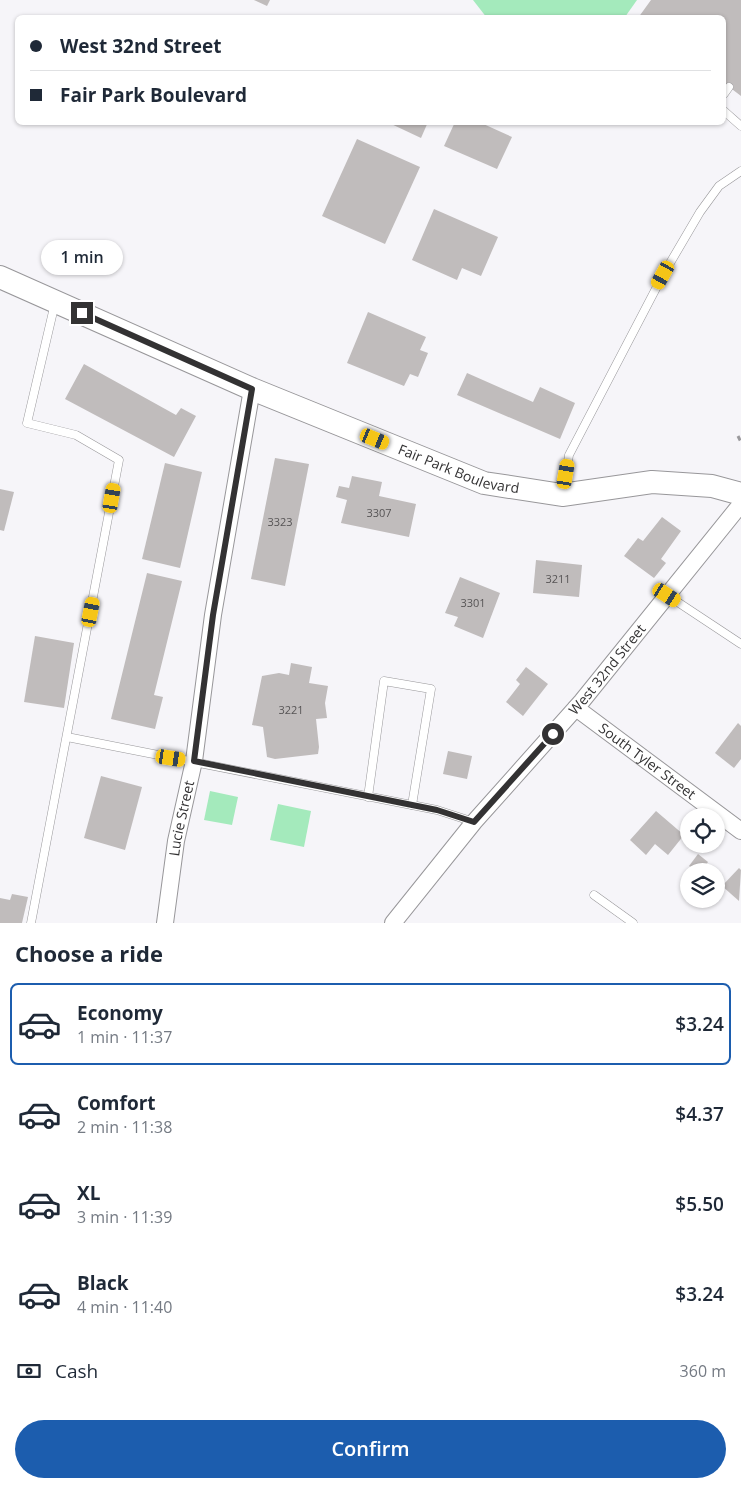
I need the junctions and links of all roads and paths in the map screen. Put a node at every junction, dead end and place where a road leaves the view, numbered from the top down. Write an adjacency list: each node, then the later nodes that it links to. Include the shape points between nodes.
1 (726, 114): 2 (lane)
2 (741, 126)
3 (741, 171): 10 (lane, via 719,186 663,275 569,455)
4 (0, 277): 5 (street, Fair Park Boulevard)
5 (55, 301): 6 (street, Fair Park Boulevard); 15 (lane, via 27,423 76,435 119,460)
6 (252, 389): 10 (street, Fair Park Boulevard, via 484,483); 16 (street, Lucie Street, via 213,615)
7 (738, 436): 8 (path)
8 (741, 442)
9 (741, 494): 10 (street, Fair Park Boulevard, via 712,486 652,482)
10 (562, 495)
11 (741, 504): 12 (street, West 32nd Street)
12 (667, 595): 13 (lane); 14 (street, West 32nd Street)
13 (741, 644)
14 (576, 708): 19 (street, West 32nd Street); 20 (street, South Tyler Street)
15 (67, 738): 16 (lane); 23 (lane)
16 (194, 761): 17 (lane); 24 (street, Lucie Street, via 176,841)
17 (368, 796): 18 (lane); 18 (lane, via 384,681 432,689)
18 (412, 805): 19 (lane)
19 (474, 822): 22 (street, West 32nd Street)
20 (741, 831)
21 (594, 895): 25 (lane)
22 (402, 920)
23 (31, 923)
24 (165, 923)
25 (633, 923)

